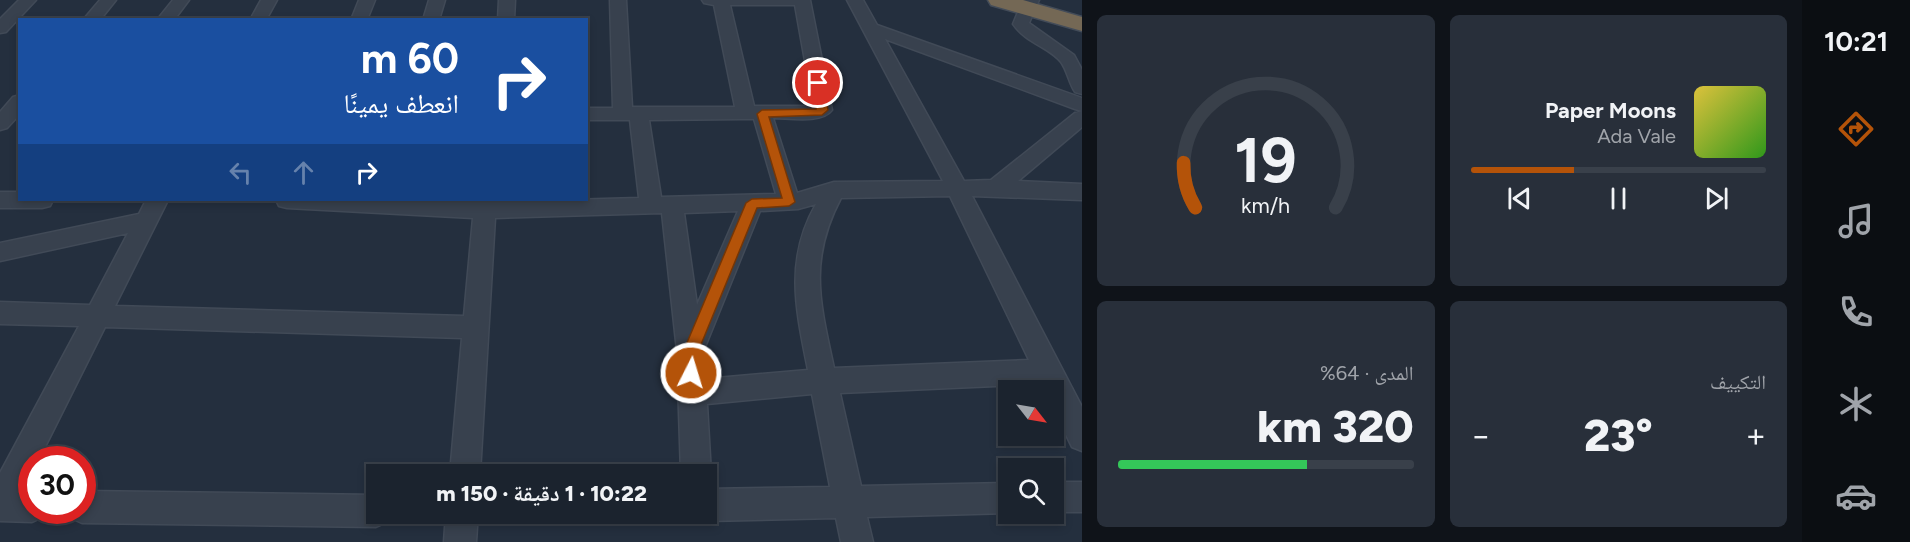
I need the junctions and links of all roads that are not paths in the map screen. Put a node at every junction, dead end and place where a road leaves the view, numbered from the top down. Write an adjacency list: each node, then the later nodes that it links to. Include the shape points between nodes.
1 (28, 0): 23 (street)
2 (108, 0): 16 (street)
3 (181, 0): 17 (street)
4 (269, 0): 18 (street)
5 (367, 0): 19 (street)
6 (437, 0): 20 (street)
7 (507, 0): 21 (street)
8 (618, 0): 30 (street)
9 (710, 0): 13 (street)
10 (800, 0): 13 (street); 31 (street, via 822,110 813,114)
11 (855, 0): 24 (street)
12 (999, 0): 14 (highway)
13 (721, 1): 31 (street)
14 (1030, 3): 15 (highway); 22 (highway); 25 (street, via 1021,24 1028,32)
15 (1082, 14)
16 (93, 18)
17 (167, 18)
18 (259, 18)
19 (360, 18)
20 (432, 18)
21 (506, 18)
22 (1082, 24)
23 (0, 28)
24 (869, 28): 28 (street); 34 (street)
25 (1075, 54): 26 (street)
26 (1082, 88)
27 (18, 103): 33 (street)
28 (1082, 105)
29 (588, 114): 30 (street)
30 (631, 114): 31 (street); 45 (street)
31 (754, 114): 42 (street)
32 (1082, 117): 35 (street)
33 (0, 124)
34 (957, 188): 35 (street); 36 (street); 52 (street)
35 (996, 188): 37 (street)
36 (834, 190): 42 (street); 53 (street, via 810,246 806,276)
37 (1082, 192)
38 (0, 200): 39 (street)
39 (18, 200)
40 (334, 201): 41 (street)
41 (380, 202): 44 (street)
42 (789, 202): 43 (street)
43 (752, 203): 45 (street); 51 (street)
44 (484, 205): 45 (street); 50 (street)
45 (661, 205): 51 (street)
46 (151, 210): 47 (street); 49 (street)
47 (0, 252)
48 (0, 313): 49 (street)
49 (97, 317): 50 (street); 62 (street)
50 (475, 327): 56 (street)
51 (690, 352): 54 (street)
52 (1049, 371): 53 (street); 55 (street)
53 (823, 381): 54 (street); 61 (street)
54 (692, 393): 57 (street)
55 (1082, 437)
56 (466, 464)
57 (696, 464)
58 (1064, 497): 59 (street)
59 (1082, 497)
60 (998, 498): 61 (street)
61 (847, 500): 63 (street); 69 (street)
62 (0, 505): 64 (street)
63 (717, 505)
64 (18, 506)
65 (96, 507): 66 (street)
66 (366, 511)
67 (461, 524): 68 (street)
68 (460, 542)
69 (857, 542)

